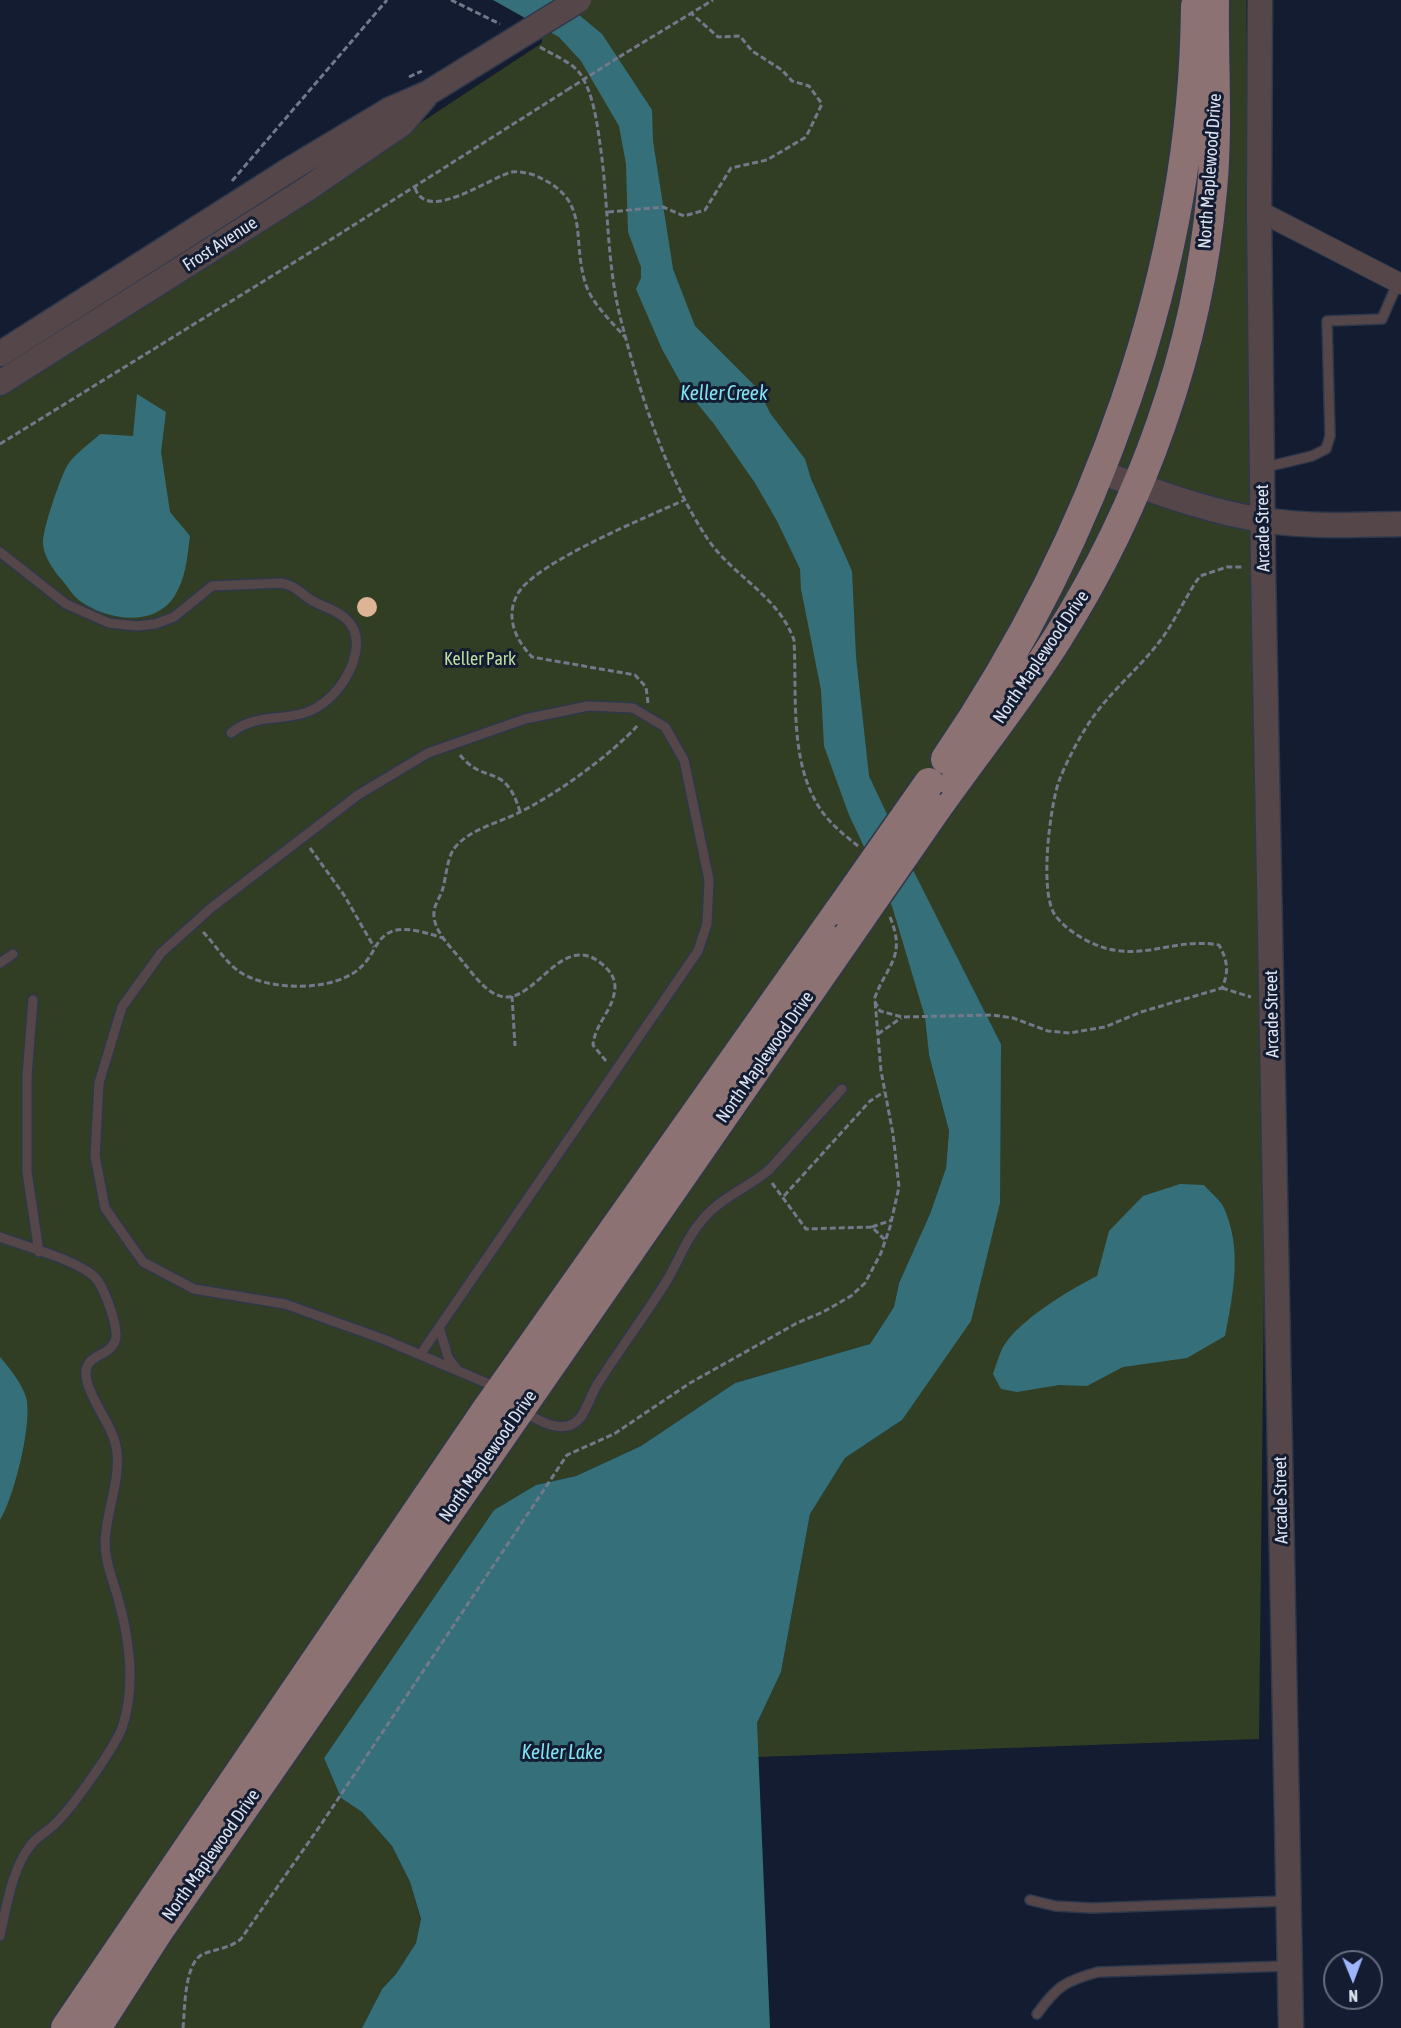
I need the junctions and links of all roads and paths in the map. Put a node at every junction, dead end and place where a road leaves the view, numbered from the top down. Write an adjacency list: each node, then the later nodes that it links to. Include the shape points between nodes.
1 (387, 0): 12 (path)
2 (451, 0): 9 (path)
3 (579, 0): 11 (street, Frost Avenue, bridge)
4 (712, 0): 8 (path)
5 (1196, 0): 22 (main road, North Maplewood Drive, via 1189,109 1166,254 1127,396)
6 (1214, 0): 23 (main road, North Maplewood Drive, via 1216,139 1203,262 1174,383)
7 (1260, 0): 14 (street, Arcade Street)
8 (691, 13): 13 (path, bridge); 15 (path, via 718,37 740,36 752,51 792,81 809,86 822,104 806,137 767,160 731,168 705,210 684,216 663,207)
9 (504, 26)
10 (532, 42): 15 (path, via 580,73 598,132)
11 (428, 93): 18 (street, Frost Avenue, via 389,110 294,167); 19 (street, Frost Avenue, via 402,124 345,163)
12 (227, 187)
13 (415, 188): 17 (path, via 426,199 440,202 514,171 532,174 562,192 576,216 585,282 602,311); 20 (path)
14 (1259, 211): 16 (street); 21 (street, Arcade Street)
15 (608, 212): 17 (path, via 612,267)
16 (1399, 283): 21 (lane, via 1382,319 1327,321 1326,449)
17 (626, 338): 33 (path, via 684,500 720,556 754,585 790,630 794,640 797,734 807,781 829,820)
18 (0, 354)
19 (0, 383)
20 (0, 444)
21 (1262, 468): 24 (street, Arcade Street)
22 (1099, 472): 23 (street); 30 (main road, North Maplewood Drive, via 1069,543)
23 (1138, 485): 24 (street); 30 (main road, North Maplewood Drive, via 1109,548 1057,640)
24 (1263, 520): 25 (street, via 1326,525); 64 (street, Arcade Street)
25 (1401, 524)
26 (0, 552): 28 (lane, via 66,604 109,623 155,624 174,617 212,586 281,583 293,585 347,619 357,647 353,664 338,688 320,706 298,716 244,723)
27 (1249, 566): 39 (path, via 1227,567 1200,576 1166,633 1095,714 1054,798 1047,879 1053,913 1067,928 1099,945 1122,953 1175,944 1219,945 1228,975)
28 (231, 733)
29 (452, 744): 31 (path, via 472,766 507,784 515,793); 32 (lane, via 428,753 358,795); 47 (lane, via 525,719 578,708 633,708 665,727 684,760 709,880 707,924 698,951)
30 (933, 796): 62 (main road, North Maplewood Drive, bridge)
31 (520, 812)
32 (302, 838): 35 (lane); 36 (path, via 328,870)
33 (861, 848)
34 (887, 911): 43 (path, via 898,941 897,952)
35 (194, 923): 36 (path, via 236,969 252,979 278,985 308,986 349,975 364,965); 60 (lane, via 161,953 122,1007 99,1083 94,1156 105,1208 143,1262 194,1289 285,1304)
36 (374, 948): 40 (path, via 381,938 395,930 443,938 493,993)
37 (13, 954): 38 (lane)
38 (0, 963)
39 (1222, 988): 41 (path); 44 (path, via 1105,1027 1070,1033 1048,1031 993,1015)
40 (512, 996): 46 (path); 47 (path, via 568,958 598,961 609,970 615,984 611,1005 593,1035 593,1045)
41 (1257, 999)
42 (33, 1000): 58 (lane, via 27,1076 27,1172)
43 (874, 1000): 44 (path, via 880,1011); 45 (path)
44 (902, 1017): 45 (path)
45 (878, 1034): 49 (path)
46 (515, 1046)
47 (614, 1074): 59 (lane)
48 (842, 1089): 50 (lane)
49 (884, 1092): 52 (path, via 870,1101); 54 (path, via 898,1167 899,1187)
50 (765, 1173): 53 (path); 62 (lane, via 725,1197 685,1241 668,1279 598,1383 580,1418 567,1426 546,1425)
51 (791, 1180): 52 (path)
52 (795, 1185): 53 (path)
53 (783, 1197): 55 (path, via 806,1229)
54 (892, 1220): 55 (path); 57 (path)
55 (872, 1227): 57 (path)
56 (0, 1237): 58 (lane)
57 (885, 1240): 70 (path, via 864,1283 851,1296 690,1383 614,1434 567,1455 242,1939 200,1956 191,1965)
58 (39, 1252): 65 (lane, via 84,1269 98,1280 116,1325 115,1341 87,1366 87,1381 117,1452 105,1541 106,1561 126,1635 129,1665 123,1726 68,1810 29,1847)
59 (439, 1327): 60 (lane); 61 (lane, via 448,1357)
60 (420, 1355): 61 (lane)
61 (458, 1371): 62 (lane)
62 (510, 1400): 68 (main road, North Maplewood Drive); 69 (main road, North Maplewood Drive)
63 (1030, 1900): 64 (lane, via 1092,1908)
64 (1289, 1901): 66 (street, Arcade Street)
65 (0, 1936)
66 (1290, 1966): 67 (lane, via 1098,1972 1074,1979 1054,1991); 71 (street, Arcade Street)
67 (1037, 2014)
68 (66, 2028)
69 (96, 2028)
70 (183, 2028)
71 (1291, 2028)

